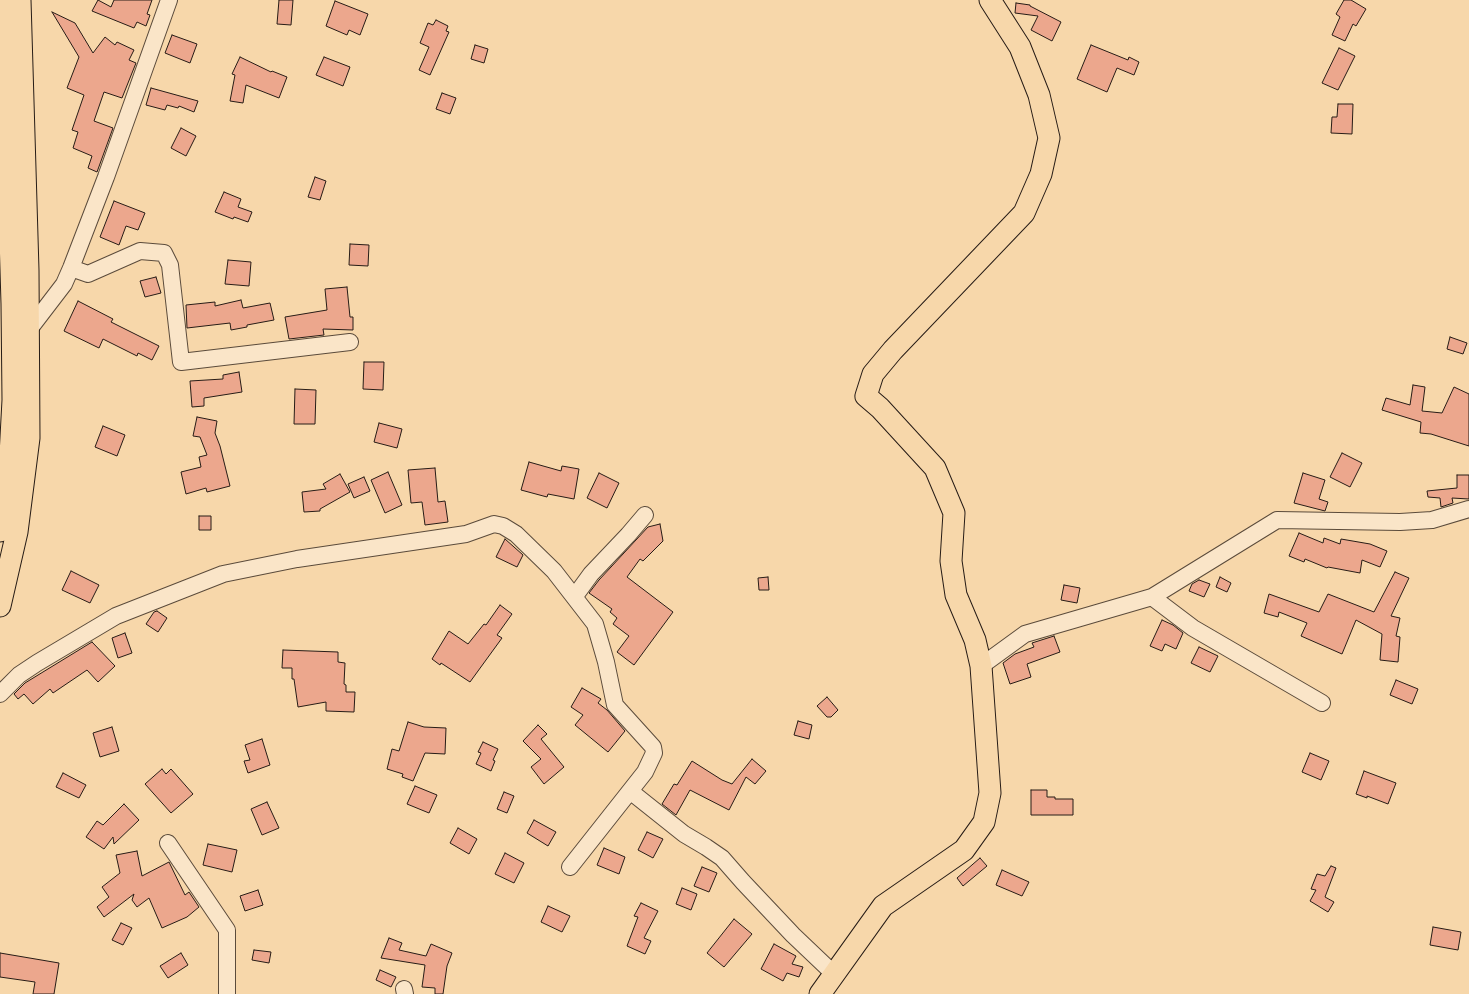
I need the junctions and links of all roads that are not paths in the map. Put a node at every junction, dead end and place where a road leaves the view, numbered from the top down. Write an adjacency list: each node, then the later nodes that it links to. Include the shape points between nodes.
1 (3, 0): 5 (main road)
2 (20, 0): 7 (main road)
3 (169, 0): 6 (street)
4 (990, 0): 16 (main road, via 1020,47 1039,95 1048,138 1041,174 1024,213 893,350 873,374 866,396 935,468 946,491 954,513 951,561 956,595 975,640)
5 (5, 234): 7 (main road)
6 (72, 268): 8 (street, via 64,284); 9 (street, via 88,274 140,251 164,253 170,265 181,362)
7 (20, 276): 8 (main road)
8 (13, 327): 12 (main road, via 9,474); 15 (main road, via 28,447 17,532)
9 (350, 342)
10 (1469, 509): 14 (street, via 1432,520 1400,522 1277,520)
11 (644, 514): 13 (street)
12 (0, 531)
13 (575, 596): 17 (street, via 516,534 494,524 466,534 297,559 223,574 116,616 19,675); 19 (street, via 595,624 615,706 653,747 651,762)
14 (1152, 597): 16 (street, via 1026,634); 18 (street, via 1193,628)
15 (0, 606)
16 (981, 666): 22 (main road, via 990,793 984,822 964,850 883,906)
17 (0, 694)
18 (1322, 703)
19 (630, 791): 21 (street); 22 (street, via 684,834 722,858)
20 (168, 843): 23 (street, via 227,930)
21 (570, 867)
22 (834, 974): 24 (main road)
23 (228, 994)
24 (820, 994)

